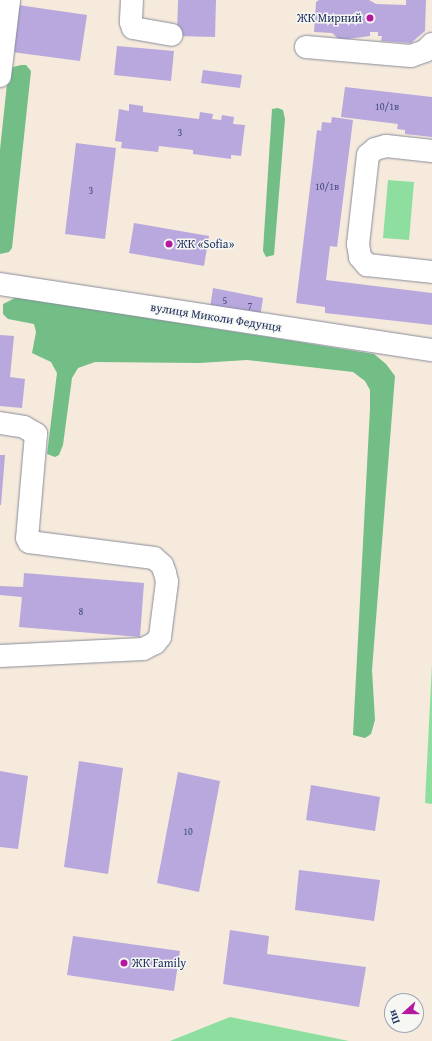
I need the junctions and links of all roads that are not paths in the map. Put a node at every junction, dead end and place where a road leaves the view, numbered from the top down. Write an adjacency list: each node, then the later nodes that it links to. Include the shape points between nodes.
1 (9, 0): 6 (street)
2 (132, 0): 3 (street, via 133,28)
3 (171, 35)
4 (432, 44): 5 (street, via 424,51 411,56)
5 (306, 47)
6 (0, 76)
7 (432, 151): 8 (street, via 386,146 375,149 368,155 358,244 360,257 367,265)
8 (432, 272)
9 (0, 284): 10 (street, вулиця Миколи Федунця)
10 (432, 350)
11 (0, 423): 12 (street, via 24,427 36,434 27,538 29,542 154,558 162,565 167,582 160,637 155,643 143,649)
12 (0, 656)

